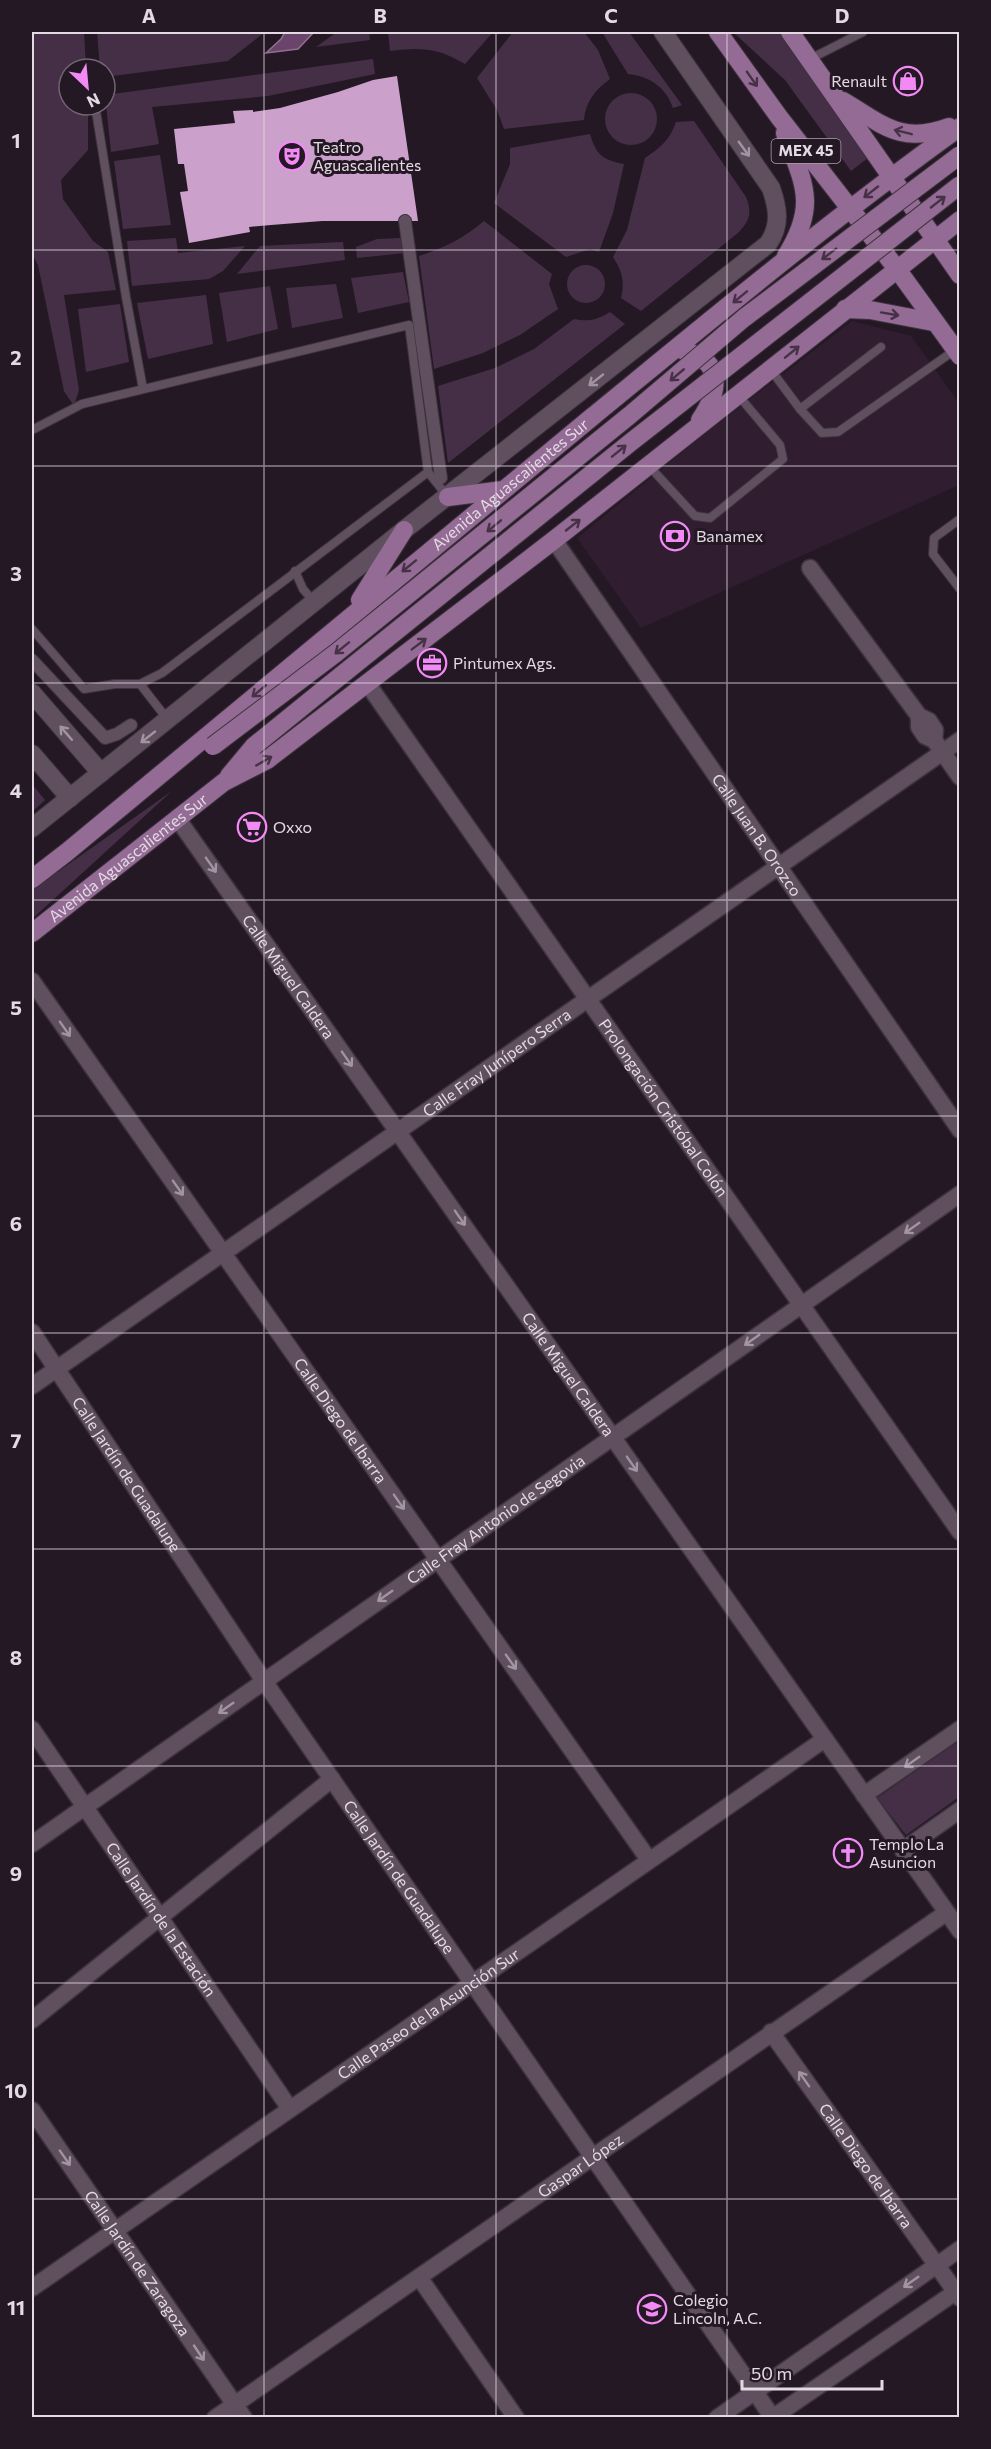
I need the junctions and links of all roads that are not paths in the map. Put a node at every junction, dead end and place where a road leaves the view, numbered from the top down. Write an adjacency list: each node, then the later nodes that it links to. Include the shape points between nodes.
1 (663, 32): 35 (street, Avenida Aguascalientes Sur, one-way to 35, via 771,188 778,221 774,235 768,244)
2 (718, 32): 8 (main road, MEX 45, one-way to 8)
3 (790, 32): 5 (main road, MEX 45)
4 (863, 32): 5 (lane)
5 (810, 59): 6 (main road, MEX 45)
6 (836, 98): 9 (main road, one-way to 6, via 931,134 908,134 886,127); 11 (main road, MEX 45)
7 (97, 117): 26 (lane)
8 (779, 117): 13 (main road, MEX 45); 18 (main road, via 806,187 806,201 797,238)
9 (960, 125): 11 (main road, Avenida Aguascalientes Sur)
10 (960, 155): 60 (main road, Avenida Aguascalientes Sur, one-way to 60, bridge, via 744,318 336,653 114,821)
11 (891, 177): 13 (main road, Avenida Aguascalientes Sur, one-way to 13); 16 (main road, MEX 45)
12 (960, 185): 56 (main road, Avenida Aguascalientes Sur, one-way to 12, bridge, via 254,746 631,442)
13 (851, 208): 17 (main road, MEX 45); 18 (main road, Avenida Aguascalientes Sur)
14 (960, 220): 16 (main road, Avenida Aguascalientes Sur)
15 (405, 221): 33 (street)
16 (934, 240): 17 (main road, Avenida Aguascalientes Sur); 19 (main road, MEX 45)
17 (897, 269): 20 (main road, Avenida Aguascalientes Sur); 21 (main road, MEX 45)
18 (774, 270): 23 (main road, Avenida Aguascalientes Sur, one-way to 23)
19 (960, 275)
20 (845, 309): 21 (main road, one-way to 21); 25 (main road, Avenida Aguascalientes Sur, one-way to 20)
21 (933, 322): 24 (main road, MEX 45)
22 (882, 347): 28 (lane)
23 (676, 349): 30 (main road, via 696,354 716,377 710,405); 34 (main road, Avenida Aguascalientes Sur)
24 (957, 353): 28 (lane, via 838,432 822,433)
25 (770, 369): 27 (main road, Avenida Aguascalientes Sur); 28 (lane)
26 (143, 389): 29 (lane, via 82,404); 32 (lane, via 409,325)
27 (738, 395): 30 (main road, Avenida Aguascalientes Sur); 31 (lane, via 780,445 783,459 710,518 695,516)
28 (800, 409)
29 (32, 430)
30 (692, 431): 31 (main road, Avenida Aguascalientes Sur)
31 (649, 465): 38 (main road, Avenida Aguascalientes Sur, one-way to 31)
32 (428, 472): 35 (lane); 40 (lane)
33 (441, 478)
34 (503, 490): 35 (main road); 43 (main road, Avenida Aguascalientes Sur, one-way to 43)
35 (448, 497): 37 (street, Avenida Aguascalientes Sur)
36 (960, 519): 41 (lane, via 934,537 933,554)
37 (404, 530): 42 (street, Avenida Aguascalientes Sur); 43 (main road)
38 (554, 540): 46 (main road, Avenida Aguascalientes Sur, one-way to 38); 61 (street, Calle Juan B. Orozco)
39 (810, 568): 52 (street, via 919,716 929,721)
40 (295, 571): 42 (lane); 47 (lane, via 162,673)
41 (960, 589)
42 (315, 603): 49 (street, Avenida Aguascalientes Sur)
43 (353, 612): 60 (main road, Avenida Aguascalientes Sur, one-way to 60)
44 (32, 629): 47 (lane, via 84,689)
45 (32, 660): 50 (street, via 105,738)
46 (367, 683): 56 (main road, Avenida Aguascalientes Sur, one-way to 46, via 267,760); 65 (street, Prolongación Cristóbal Colón)
47 (140, 684): 49 (lane)
48 (37, 702): 54 (street, one-way to 48)
49 (169, 720): 54 (street, Avenida Aguascalientes Sur, one-way to 54)
50 (130, 725)
51 (960, 740): 52 (street, Calle Fray Junípero Serra)
52 (938, 746): 55 (street); 61 (street, Calle Fray Junípero Serra)
53 (32, 754): 57 (street)
54 (101, 773): 57 (street, Avenida Aguascalientes Sur)
55 (960, 777)
56 (224, 782): 58 (main road, Avenida Aguascalientes Sur)
57 (70, 798): 59 (street, Avenida Aguascalientes Sur)
58 (177, 818): 63 (main road, Avenida Aguascalientes Sur); 67 (street, Calle Miguel Caldera, one-way to 67)
59 (32, 828)
60 (67, 852): 62 (main road, Avenida Aguascalientes Sur)
61 (778, 866): 65 (street, Calle Fray Junípero Serra); 66 (street, Calle Juan B. Orozco)
62 (32, 879)
63 (32, 933)
64 (32, 981): 69 (street, Calle Diego de Ibarra, one-way to 69)
65 (588, 999): 67 (street, Calle Fray Junípero Serra); 70 (street, Prolongación Cristóbal Colón)
66 (960, 1130)
67 (398, 1131): 69 (street, Calle Fray Junípero Serra); 74 (street, Calle Miguel Caldera, one-way to 74)
68 (960, 1194): 70 (street, Calle Fray Antonio de Segovia, one-way to 70)
69 (223, 1252): 72 (street, Calle Fray Junípero Serra); 76 (street, Calle Diego de Ibarra, one-way to 76)
70 (801, 1305): 74 (street, Calle Fray Antonio de Segovia, one-way to 74); 75 (street, Prolongación Cristóbal Colón)
71 (32, 1332): 72 (street, Calle Jardín de Guadalupe)
72 (56, 1368): 73 (street, Calle Fray Junípero Serra); 77 (street, Calle Jardín de Guadalupe)
73 (32, 1386)
74 (613, 1437): 76 (street, Calle Fray Antonio de Segovia); 80 (street, Calle Miguel Caldera, one-way to 80)
75 (960, 1533)
76 (438, 1559): 77 (street, Calle Fray Antonio de Segovia, one-way to 77); 87 (street, Calle Diego de Ibarra, one-way to 87)
77 (264, 1681): 81 (street, Calle Jardín de Guadalupe); 83 (street, Calle Fray Antonio de Segovia, one-way to 83)
78 (32, 1729): 83 (street, Calle Jardín de la Estación)
79 (960, 1729): 82 (street, one-way to 82)
80 (825, 1739): 82 (street, Calle Miguel Caldera); 87 (street, Calle Paseo de la Asunción Sur)
81 (332, 1779): 89 (street); 91 (street, Calle Jardín de Guadalupe)
82 (864, 1795): 86 (street, Calle Miguel Caldera)
83 (84, 1807): 85 (street, Calle Fray Antonio de Segovia); 89 (street, Calle Jardín de la Estación)
84 (960, 1810): 86 (street)
85 (32, 1844)
86 (903, 1850): 88 (street, Calle Miguel Caldera)
87 (649, 1860): 91 (street, Calle Paseo de la Asunción Sur)
88 (946, 1912): 90 (street, Calle Miguel Caldera); 93 (street, Gaspar López)
89 (160, 1917): 92 (street); 94 (street, Calle Jardín de la Estación)
90 (960, 1931)
91 (472, 1982): 94 (street, Calle Paseo de la Asunción Sur); 96 (street, Calle Jardín de Guadalupe)
92 (32, 2020)
93 (771, 2032): 96 (street, Gaspar López); 99 (street, Calle Diego de Ibarra, one-way to 93)
94 (290, 2109): 97 (street, Calle Paseo de la Asunción Sur)
95 (32, 2110): 97 (street, Calle Jardín de Zaragoza, one-way to 97)
96 (593, 2156): 100 (street, Gaspar López); 103 (street, Calle Jardín de Guadalupe)
97 (115, 2230): 101 (street, Calle Paseo de la Asunción Sur); 104 (street, Calle Jardín de Zaragoza, one-way to 104)
98 (960, 2249): 99 (street)
99 (935, 2266): 102 (street, Calle Diego de Ibarra); 103 (street, one-way to 103)
100 (419, 2277): 104 (street, Gaspar López); 107 (street)
101 (32, 2288)
102 (958, 2293): 105 (street)
103 (755, 2391): 105 (street, Calle Jardín de Guadalupe); 108 (street)
104 (239, 2411): 106 (street, Gaspar López)
105 (772, 2417)
106 (215, 2418)
107 (516, 2418)
108 (717, 2418)

